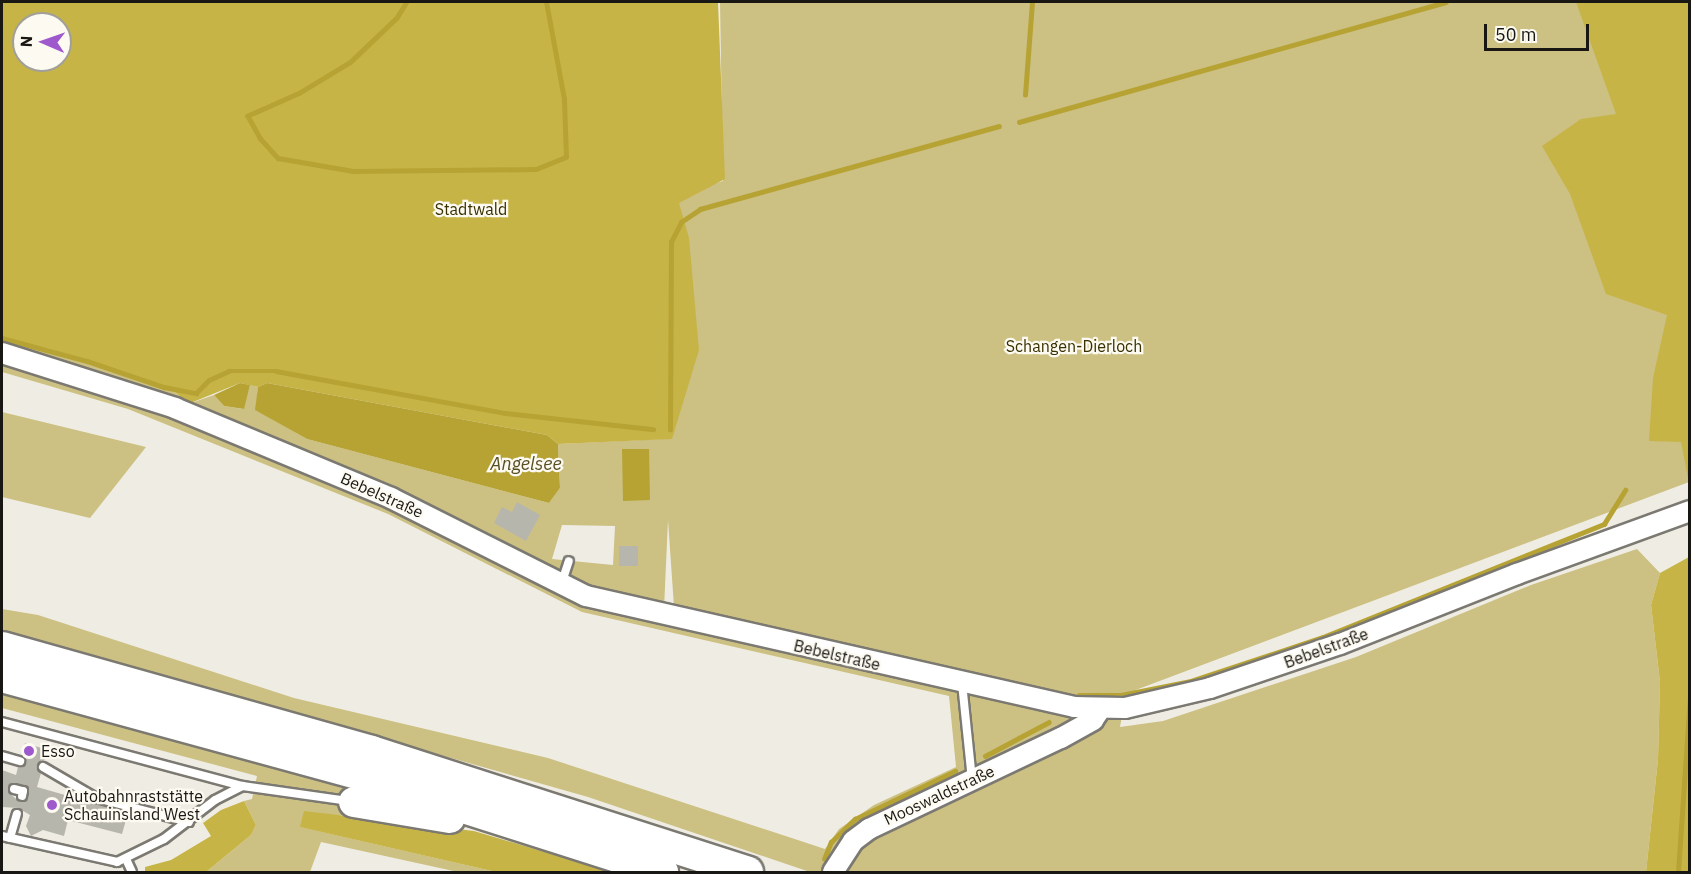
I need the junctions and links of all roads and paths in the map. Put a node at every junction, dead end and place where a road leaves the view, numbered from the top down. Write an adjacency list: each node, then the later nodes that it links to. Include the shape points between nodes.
1 (2, 353): 4 (street, Bebelstraße, via 175,408 391,498)
2 (1689, 511): 9 (street, Bebelstraße, via 1264,671 1157,702)
3 (569, 561): 4 (lane)
4 (561, 585): 7 (street, Bebelstraße, via 586,596 656,614)
5 (2, 647): 27 (highway, via 372,751)
6 (2, 677): 21 (highway, via 363,776)
7 (962, 683): 8 (street, Bebelstraße); 15 (lane)
8 (1074, 707): 9 (street, Bebelstraße); 11 (street)
9 (1101, 708): 11 (street, Mooswaldstraße, via 1093,720)
10 (2, 722): 16 (lane)
11 (1061, 738): 15 (street, Mooswaldstraße)
12 (2, 756): 13 (lane)
13 (20, 761)
14 (43, 767): 22 (lane, via 96,798)
15 (972, 779): 28 (street, Mooswaldstraße, via 869,829 852,841)
16 (243, 786): 19 (lane); 22 (lane, via 215,800)
17 (14, 789): 18 (lane, via 23,791)
18 (22, 796)
19 (354, 802): 21 (highway, via 431,817)
20 (12, 819): 23 (lane)
21 (507, 821): 26 (highway)
22 (189, 822): 24 (lane)
23 (6, 837): 24 (lane, via 106,862)
24 (126, 859): 25 (lane)
25 (132, 873)
26 (663, 873)
27 (748, 873)
28 (833, 873)

